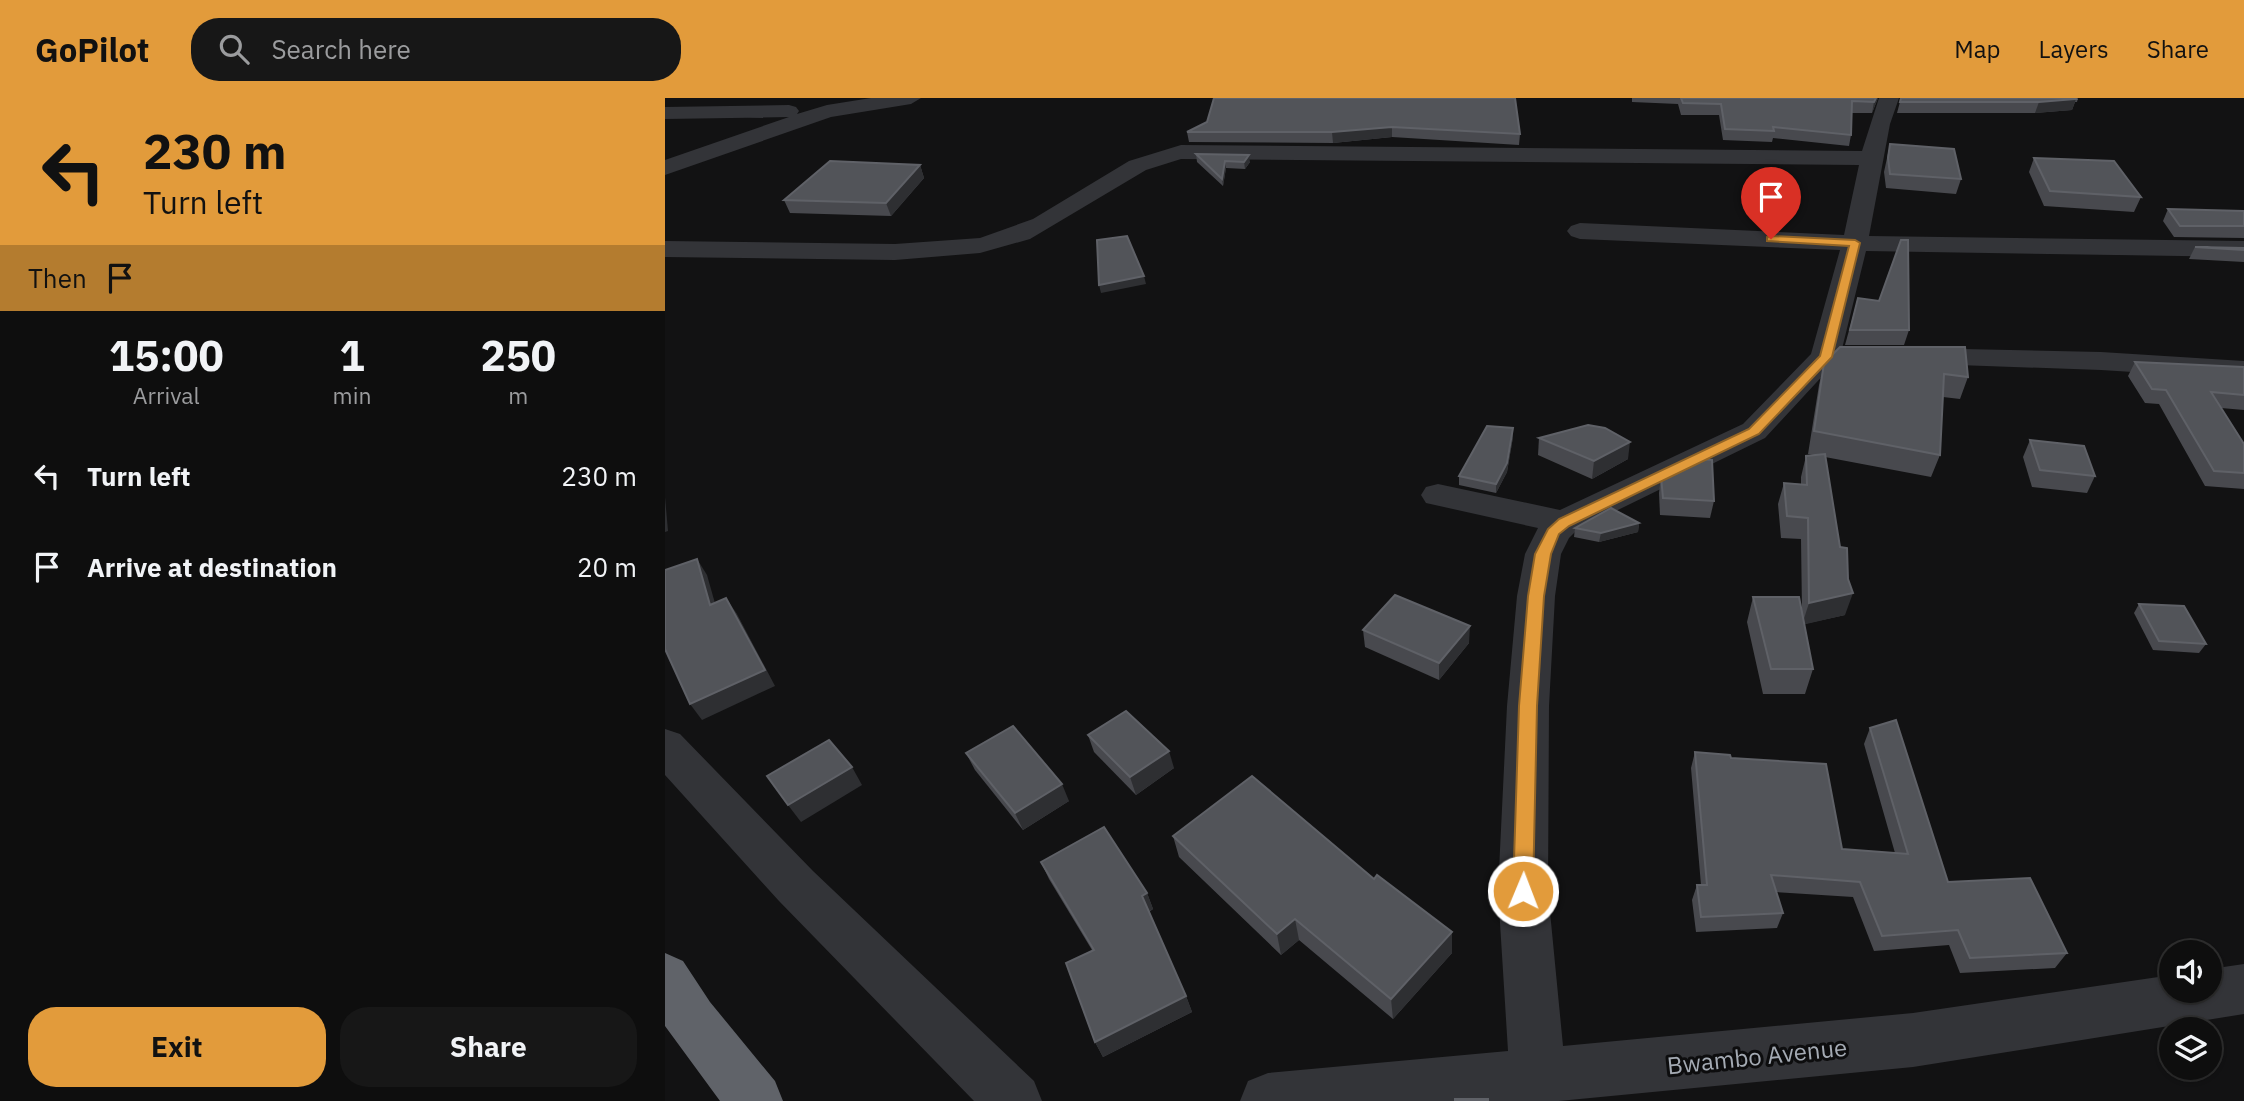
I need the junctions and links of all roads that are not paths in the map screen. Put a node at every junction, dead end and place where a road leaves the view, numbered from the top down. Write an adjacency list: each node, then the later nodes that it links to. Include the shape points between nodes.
1 (911, 98): 3 (street)
2 (1889, 98): 5 (street)
3 (827, 111): 4 (street); 6 (street)
4 (665, 113)
5 (1871, 158): 8 (street); 9 (street, via 1181,152 1142,160 1060,215 1022,233 960,249 759,253)
6 (665, 168)
7 (1580, 231): 8 (street)
8 (1855, 243): 10 (street); 11 (street)
9 (665, 249)
10 (2244, 249)
11 (1853, 357): 12 (street, via 2101,361); 14 (street, via 1754,431)
12 (2244, 370)
13 (1438, 495): 14 (street)
14 (1564, 522): 18 (street, via 1553,532 1543,554 1528,706 1523,891)
15 (665, 746): 20 (street, via 796,886)
16 (665, 978): 19 (highway, via 691,1020)
17 (2244, 989): 18 (street, Bwambo Avenue, via 1913,1040)
18 (1538, 1077): 21 (street, Bwambo Avenue)
19 (755, 1101)
20 (1014, 1101)
21 (1268, 1101)

